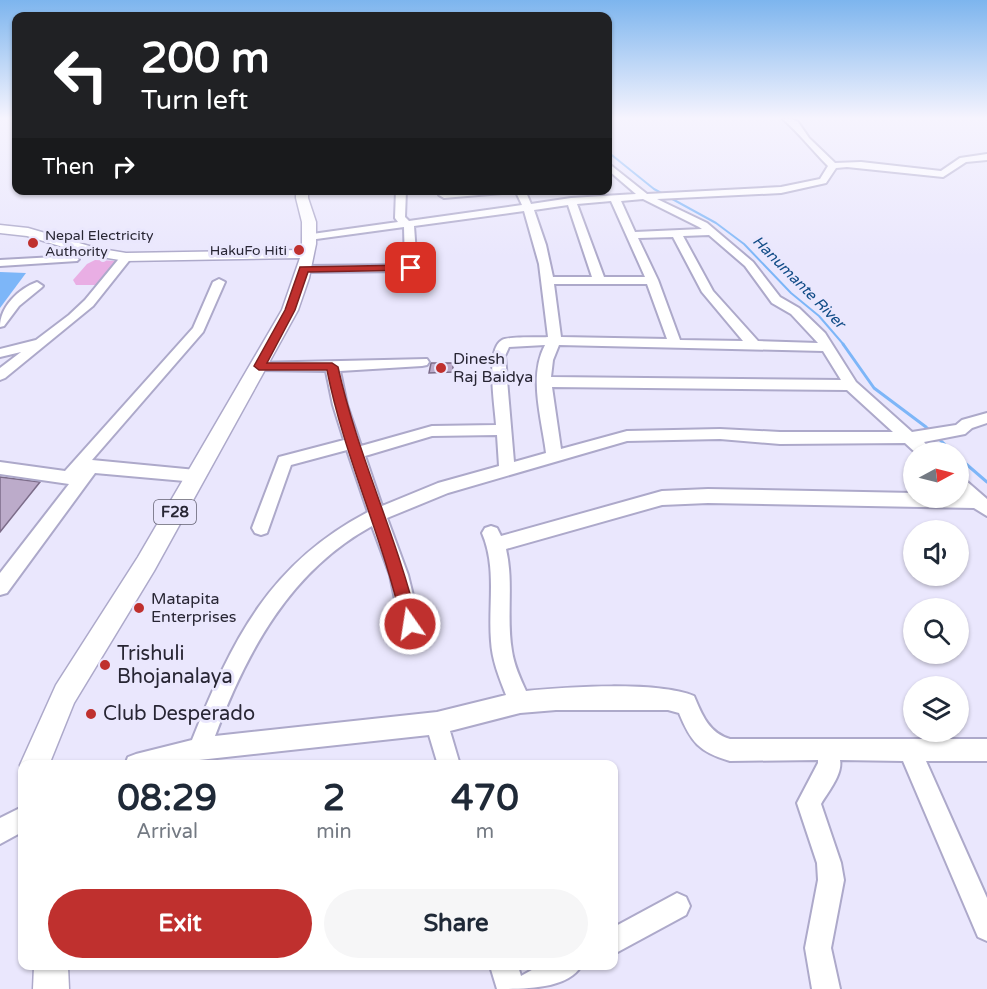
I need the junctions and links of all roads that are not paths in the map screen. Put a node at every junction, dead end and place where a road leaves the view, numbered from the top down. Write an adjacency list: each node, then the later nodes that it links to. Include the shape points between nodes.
1 (838, 165): 4 (street)
2 (878, 165): 3 (street, via 927,174 943,174)
3 (953, 165)
4 (833, 166): 10 (street, via 823,181 782,190)
5 (612, 172): 10 (street)
6 (301, 195): 20 (main road, F28, via 309,222)
7 (401, 195): 15 (street, via 400,218)
8 (444, 195): 14 (street)
9 (522, 195): 13 (street)
10 (644, 196): 11 (street); 17 (street)
11 (614, 197): 12 (street); 19 (street)
12 (571, 201): 13 (street); 24 (street)
13 (529, 208): 14 (street); 26 (street)
14 (446, 219): 15 (street)
15 (407, 222): 20 (street); 20 (street, via 411,268)
16 (0, 229): 21 (main road, via 28,232 94,252)
17 (712, 232): 18 (street); 34 (street, via 748,264 776,300 814,329)
18 (676, 233): 19 (street); 33 (street, via 708,292)
19 (633, 236): 25 (street)
20 (307, 253): 21 (main road); 37 (main road, F28, via 290,310)
21 (126, 257): 30 (street, via 88,303)
22 (73, 259): 23 (street)
23 (0, 263)
24 (599, 280): 25 (street); 26 (street)
25 (652, 280): 32 (street)
26 (548, 281): 31 (street)
27 (219, 282): 48 (street, via 199,329)
28 (37, 286): 29 (street, via 15,303)
29 (0, 323)
30 (45, 341): 35 (street); 39 (street)
31 (555, 341): 32 (street); 40 (street, via 549,350); 43 (street, via 505,343 498,356)
32 (675, 344): 33 (street)
33 (753, 344): 34 (street)
34 (827, 347): 41 (street)
35 (0, 353)
36 (422, 362): 38 (street)
37 (259, 366): 38 (street); 51 (main road, F28)
38 (332, 367): 46 (street)
39 (0, 375)
40 (543, 382): 41 (street); 47 (street)
41 (851, 386): 44 (street)
42 (987, 418): 44 (street, via 960,430)
43 (504, 430): 46 (street, via 432,431); 50 (street)
44 (915, 437): 45 (street); 47 (street, via 648,434 627,436)
45 (918, 442)
46 (355, 448): 54 (street); 55 (street, via 285,461)
47 (555, 457): 50 (street)
48 (85, 465): 49 (street, via 69,477); 51 (street); 56 (street)
49 (0, 468)
50 (507, 470): 54 (street, via 444,488)
51 (196, 476): 64 (main road, F28, via 66,694)
52 (969, 493): 53 (street)
53 (982, 505): 58 (street, via 708,496 662,498 494,539 500,561 502,656)
54 (377, 515): 57 (street, via 399,575); 60 (street, via 324,546 283,586 243,646)
55 (261, 528)
56 (0, 587)
57 (410, 624)
58 (520, 702): 59 (street); 61 (street, via 668,699 686,704 698,733 715,747)
59 (437, 723): 60 (street); 66 (street)
60 (199, 749): 65 (street)
61 (826, 749): 62 (street); 78 (street, via 830,765 809,803 831,880 818,948)
62 (910, 750): 63 (street); 70 (street)
63 (987, 750)
64 (36, 760)
65 (156, 760)
66 (447, 760)
67 (18, 821): 68 (street)
68 (0, 832)
69 (677, 906): 71 (street)
70 (985, 920)
71 (618, 939)
72 (51, 970): 75 (main road)
73 (505, 970): 76 (street)
74 (560, 970): 77 (street)
75 (51, 989)
76 (511, 989)
77 (525, 989)
78 (826, 989)

